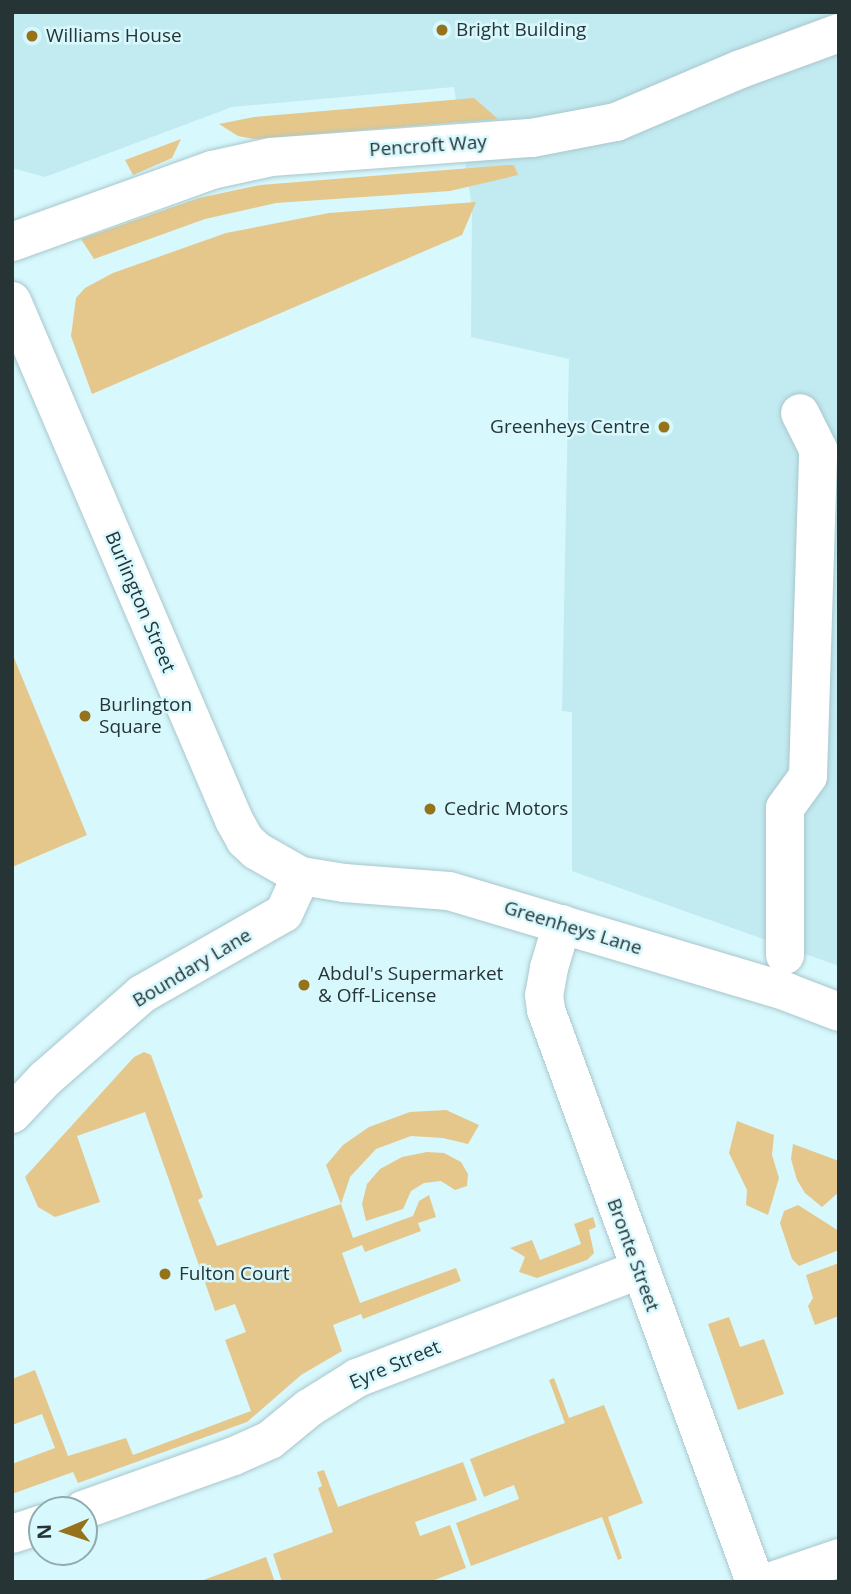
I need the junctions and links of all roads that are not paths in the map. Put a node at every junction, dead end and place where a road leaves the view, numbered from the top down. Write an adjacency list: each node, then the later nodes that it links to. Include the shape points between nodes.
1 (839, 33): 2 (street, Pencroft Way, via 617,122 532,138 271,157 212,170)
2 (12, 242)
3 (12, 301): 5 (street, Burlington Street, via 234,820 257,851)
4 (800, 413): 7 (street, via 818,449 817,490 808,776 785,808)
5 (301, 876): 6 (street, Greenheys Lane, via 449,891); 9 (street, Boundary Lane, via 284,913 142,994)
6 (562, 924): 8 (street, Greenheys Lane); 10 (street, Bronte Street, via 549,968 546,1010)
7 (785, 955)
8 (839, 1012)
9 (12, 1114)
10 (639, 1270): 11 (street, Eyre Street, via 357,1378 270,1440); 13 (street, Bronte Street)
11 (98, 1505)
12 (839, 1558): 14 (street)
13 (755, 1582)
14 (769, 1582)

